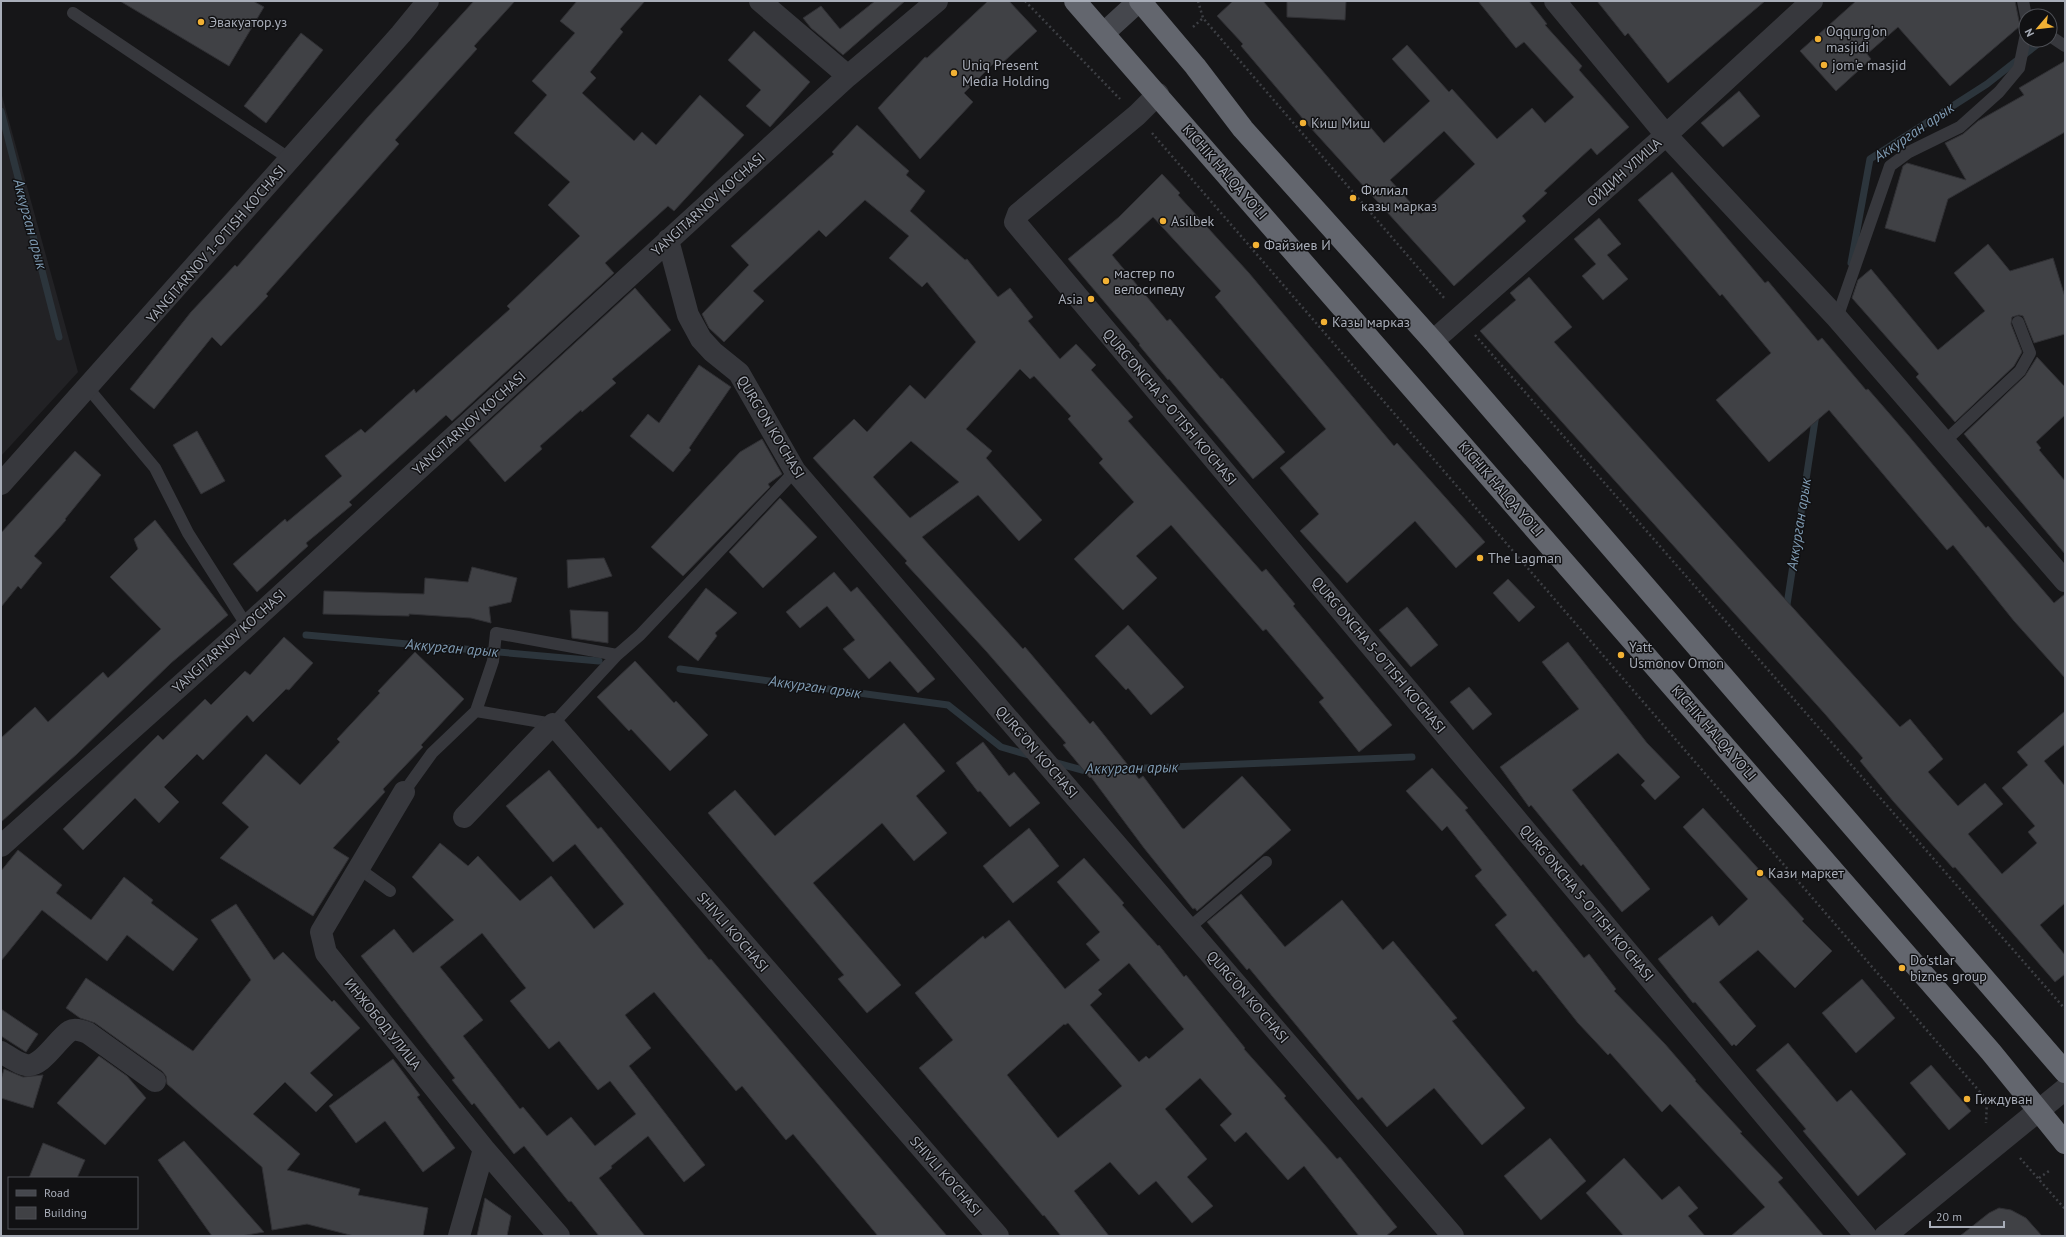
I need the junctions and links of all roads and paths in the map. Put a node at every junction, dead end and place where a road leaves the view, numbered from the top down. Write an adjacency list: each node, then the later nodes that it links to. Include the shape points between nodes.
1 (428, 1): 19 (street, YANGITARNOV 1-O'TISH KO'CHASI)
2 (760, 1): 15 (street)
3 (937, 1): 15 (street, YANGITARNOV KO'CHASI)
4 (1025, 1): 17 (path)
5 (1075, 1): 13 (highway, KICHIK HALQA YO'LI)
6 (1139, 1): 13 (main road); 24 (highway, via 1195,66 1243,129)
7 (1198, 1): 11 (path)
8 (1555, 1): 18 (street)
9 (1812, 1): 18 (street, ОЙДИН УЛИЦА)
10 (73, 13): 19 (lane)
11 (1203, 18): 12 (path); 21 (path)
12 (1193, 27)
13 (1104, 33): 16 (highway, KICHIK HALQA YO'LI)
14 (2023, 48): 22 (lane, via 2019,68 1999,92 1960,127 1909,152 1890,166)
15 (848, 76): 20 (street, YANGITARNOV KO'CHASI)
16 (1158, 94): 17 (street, QURG'ONCHA 5-O'TISH KO'CHASI); 47 (highway, KICHIK HALQA YO'LI, via 1991,1052)
17 (1137, 115): 46 (path); 58 (street, QURG'ONCHA 5-O'TISH KO'CHASI, via 1018,214 1015,222)
18 (1666, 134): 21 (street, ОЙДИН УЛИЦА); 22 (street)
19 (290, 159): 25 (street, YANGITARNOV 1-O'TISH KO'CHASI)
20 (668, 240): 27 (street, QURG'ON KO'CHASI, via 688,315 701,339 739,373); 30 (street, YANGITARNOV KO'CHASI)
21 (1460, 318): 24 (street, ОЙДИН УЛИЦА); 41 (path)
22 (1837, 318): 26 (street)
23 (2018, 322): 26 (lane, via 2030,353 2020,371)
24 (1433, 341): 43 (highway)
25 (88, 388): 28 (street, YANGITARNOV 1-O'TISH KO'CHASI); 30 (lane, via 155,468 188,533)
26 (1944, 442): 29 (street)
27 (795, 471): 31 (lane); 40 (street, QURG'ON KO'CHASI)
28 (1, 484)
29 (2065, 580)
30 (247, 626): 36 (street, YANGITARNOV KO'CHASI)
31 (618, 655): 32 (lane, via 496,633 493,661); 33 (lane)
32 (476, 711): 33 (lane); 34 (lane, via 432,753)
33 (553, 724): 35 (street); 56 (street, SHIVLI KO'CHASI)
34 (404, 792): 38 (street, ИНЖОБОД УЛИЦА)
35 (464, 817)
36 (1, 846)
37 (1266, 862): 40 (lane)
38 (358, 868): 39 (lane); 49 (street, ИНЖОБОД УЛИЦА, via 321,932 326,954)
39 (390, 891)
40 (1189, 928): 57 (street, QURG'ON KO'CHASI)
41 (2065, 1009)
42 (1, 1052): 44 (street, via 26,1065 33,1064 40,1061 71,1031 79,1030 88,1033)
43 (2065, 1072)
44 (155, 1081)
45 (2065, 1089): 47 (street)
46 (1987, 1100)
47 (2038, 1110): 48 (highway, KICHIK HALQA YO'LI); 59 (street)
48 (2065, 1143)
49 (484, 1149): 54 (street); 55 (street, ИНЖОБОД УЛИЦА)
50 (2015, 1162): 52 (path, via 2021,1157)
51 (2049, 1171): 52 (path)
52 (2039, 1178): 53 (path)
53 (2065, 1209)
54 (459, 1236)
55 (559, 1236)
56 (998, 1236)
57 (1453, 1236)
58 (1866, 1236)
59 (1885, 1236)

